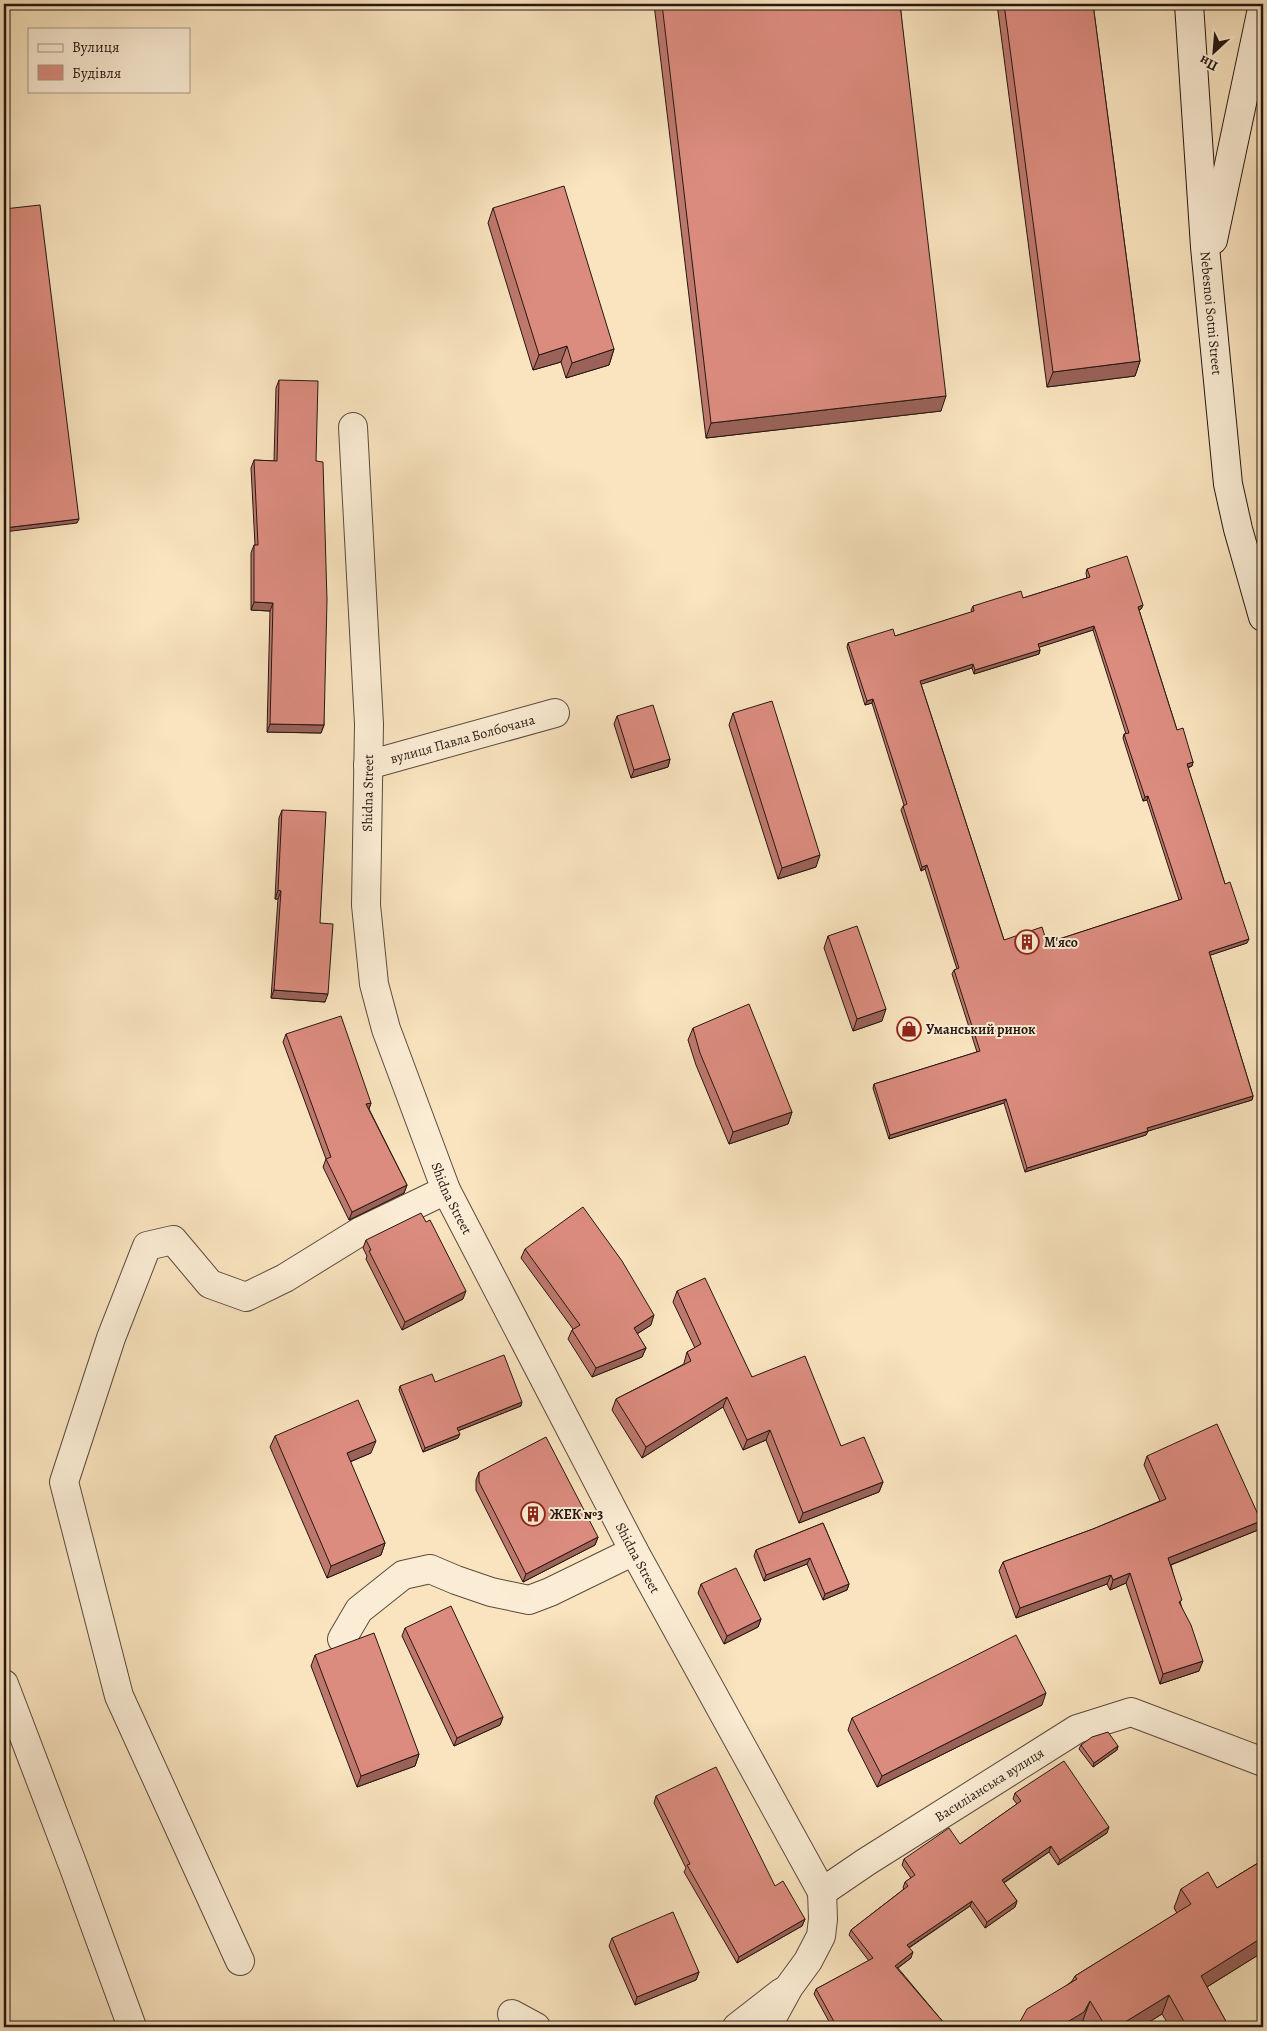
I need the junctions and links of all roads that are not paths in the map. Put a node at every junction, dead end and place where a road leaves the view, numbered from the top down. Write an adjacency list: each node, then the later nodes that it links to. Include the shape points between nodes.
1 (1189, 4): 3 (street, Nebesnoi Sotni Street)
2 (1263, 4): 3 (street)
3 (1207, 271): 5 (street, Nebesnoi Sotni Street, via 1228,484)
4 (353, 427): 7 (street, Shidna Street, via 369,724)
5 (1263, 617)
6 (555, 713): 7 (street, вулиця Павла Болбочана)
7 (368, 765): 8 (street, Shidna Street, via 366,905 374,984 386,1029)
8 (446, 1190): 9 (street, Shidna Street); 14 (street, via 361,1231 285,1278 246,1297 210,1284 173,1240 147,1246 111,1338 64,1482 119,1696)
9 (634, 1551): 10 (street, via 529,1600 492,1592 430,1569 403,1575 360,1610); 13 (street, Shidna Street)
10 (342, 1639)
11 (4, 1684): 17 (street)
12 (1263, 1762): 13 (street, Василіанська вулиця, via 1131,1712 1077,1729)
13 (822, 1892): 15 (street, via 821,1936 808,1962)
14 (240, 1961)
15 (789, 1986): 19 (street); 20 (street)
16 (512, 2014): 18 (street)
17 (132, 2027)
18 (536, 2027)
19 (737, 2027)
20 (768, 2027)

